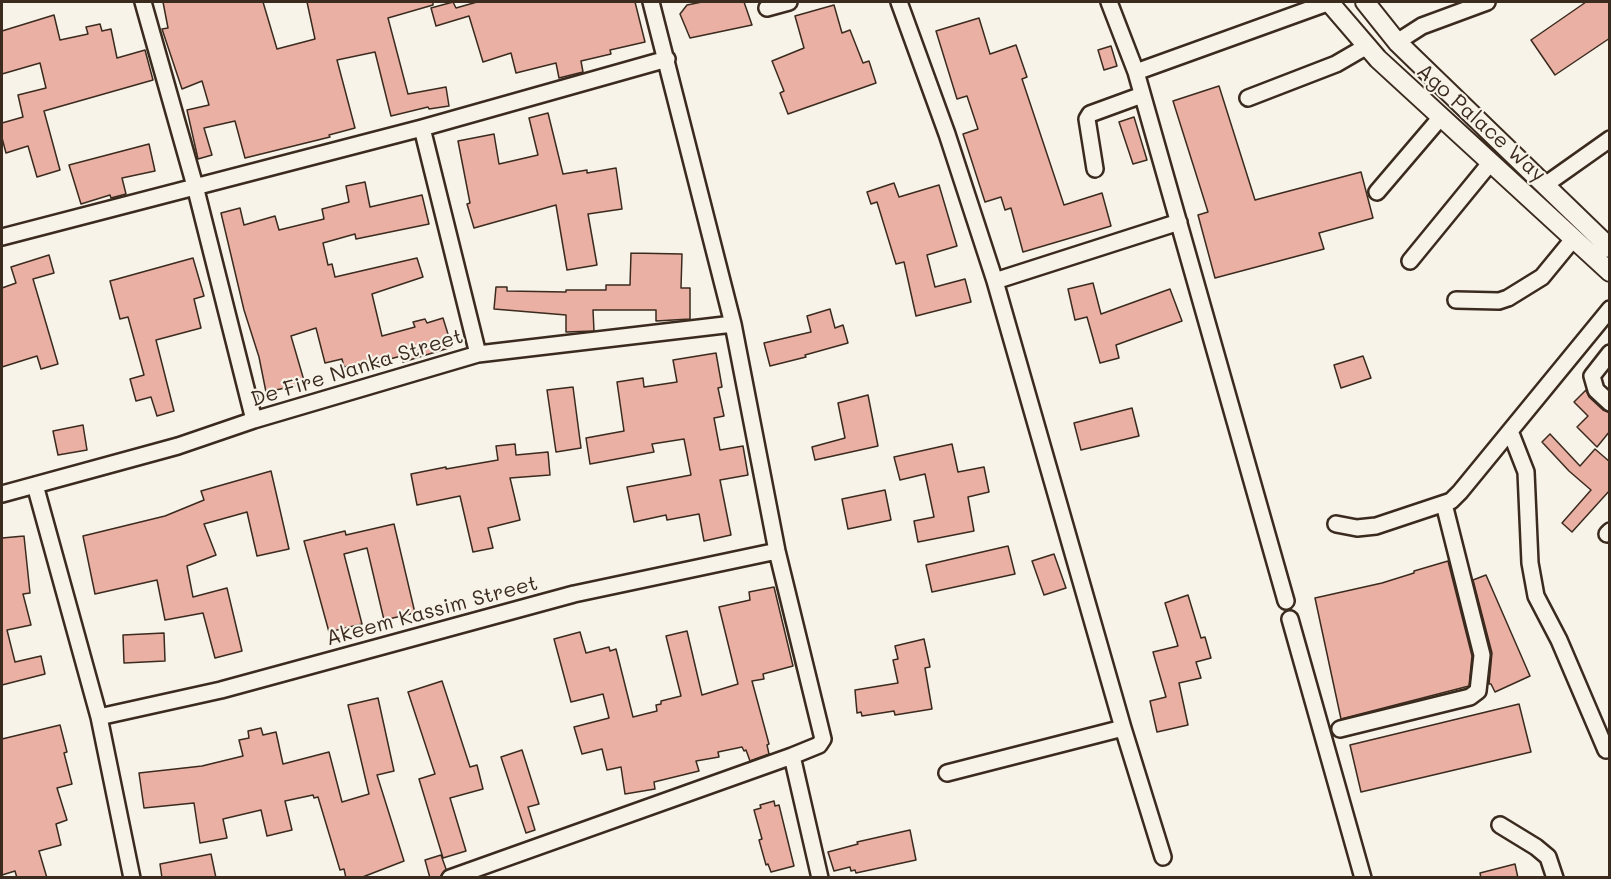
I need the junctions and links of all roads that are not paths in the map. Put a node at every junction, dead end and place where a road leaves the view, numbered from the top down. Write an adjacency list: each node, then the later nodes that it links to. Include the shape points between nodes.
1 (143, 2): 22 (street)
2 (651, 2): 12 (street)
3 (789, 2): 9 (street)
4 (899, 2): 30 (street)
5 (1109, 2): 13 (street)
6 (1329, 2): 11 (main road, Ago Palace Way); 13 (street)
7 (1365, 2): 10 (main road, Ago Palace Way)
8 (1487, 2): 10 (street, via 1422,26)
9 (767, 8)
10 (1397, 42): 21 (main road, Ago Palace Way)
11 (1367, 46): 15 (street, via 1336,64); 16 (main road, Ago Palace Way)
12 (667, 59): 17 (street); 33 (street)
13 (1136, 72): 14 (street)
14 (1142, 95): 20 (street, via 1090,114 1087,119); 24 (street)
15 (1248, 98)
16 (1441, 117): 19 (main road, Ago Palace Way); 23 (street)
17 (422, 128): 22 (street); 34 (street)
18 (1610, 139): 21 (street)
19 (1491, 162): 26 (main road, Ago Palace Way); 28 (street)
20 (1095, 169)
21 (1545, 184): 27 (main road, Ago Palace Way)
22 (195, 186): 25 (street); 37 (street)
23 (1377, 192)
24 (1179, 222): 30 (street); 44 (street)
25 (2, 237)
26 (1574, 238): 29 (main road, Ago Palace Way); 31 (street, via 1542,277 1508,298)
27 (1610, 248)
28 (1410, 261)
29 (1610, 272)
30 (994, 281): 47 (street)
31 (1456, 300)
32 (1610, 309): 38 (street)
33 (733, 324): 34 (street, De Fire Nanka Street); 43 (street)
34 (478, 354): 37 (street, De Fire Nanka Street)
35 (1610, 354): 36 (street, via 1592,376 1596,390)
36 (1610, 404)
37 (254, 420): 39 (street, De Fire Nanka Street, via 178,447)
38 (1510, 431): 41 (street, via 1460,492); 49 (street, via 1526,472 1530,564 1536,596)
39 (35, 485): 40 (street, De Fire Nanka Street); 46 (street)
40 (2, 494)
41 (1444, 504): 42 (street, via 1376,526); 48 (street, via 1482,655 1478,691 1470,697)
42 (1336, 524)
43 (777, 551): 46 (street, Akeem Kassim Street, via 574,594 221,690); 50 (street, via 823,732 819,745)
44 (1286, 601)
45 (1290, 619): 57 (street)
46 (99, 717): 54 (street)
47 (1124, 728): 51 (street); 53 (street)
48 (1340, 729)
49 (1606, 750)
50 (792, 756): 55 (street); 56 (street)
51 (947, 773)
52 (1500, 825): 58 (street, via 1548,857)
53 (1164, 857)
54 (132, 878)
55 (450, 878)
56 (819, 878)
57 (1363, 878)
58 (1555, 878)

